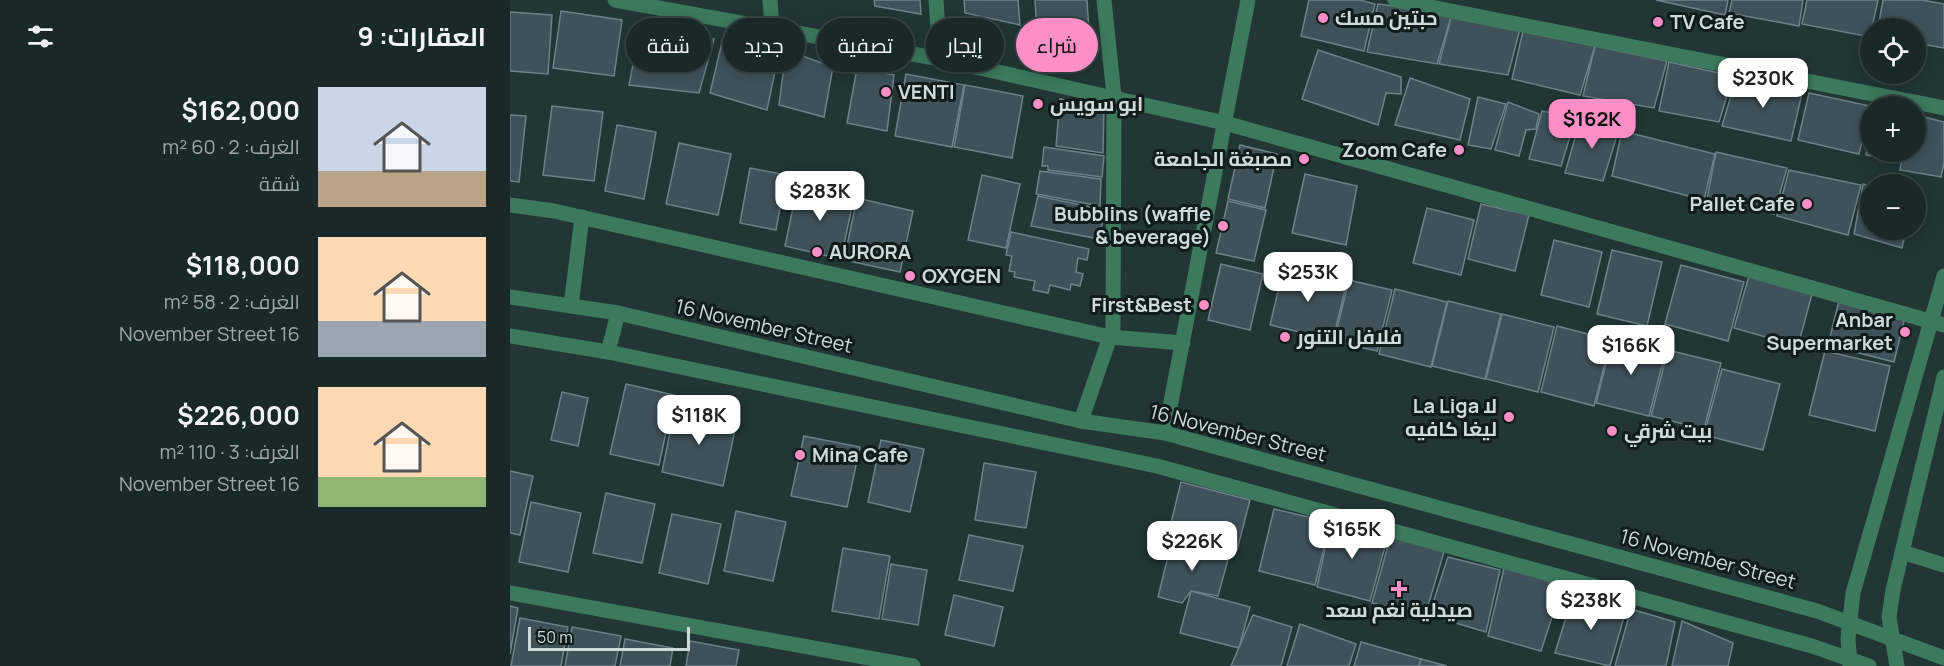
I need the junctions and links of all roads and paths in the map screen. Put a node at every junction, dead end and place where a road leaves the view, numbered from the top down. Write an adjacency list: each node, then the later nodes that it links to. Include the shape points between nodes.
1 (615, 0): 9 (street)
2 (770, 0): 7 (street)
3 (936, 0): 8 (street)
4 (1104, 0): 13 (street)
5 (1248, 0): 15 (street)
6 (1395, 0): 14 (street)
7 (771, 18)
8 (937, 18)
9 (723, 19)
10 (805, 33): 11 (street)
11 (926, 56)
12 (1001, 72): 13 (street)
13 (1114, 96): 15 (street); 24 (street)
14 (1944, 108)
15 (1225, 123): 22 (street); 25 (street)
16 (510, 205): 17 (street)
17 (582, 217): 20 (street); 24 (street)
18 (1944, 276): 22 (street)
19 (510, 297): 20 (street, 16 November Street)
20 (572, 306): 21 (street, 16 November Street)
21 (618, 313): 26 (street); 28 (street, 16 November Street)
22 (1937, 323): 33 (street, via 1853,593)
23 (510, 336): 26 (street)
24 (1110, 337): 25 (street); 28 (street)
25 (1183, 343): 29 (street)
26 (608, 352): 37 (street, via 1157,466 1812,646)
27 (1944, 376): 30 (street)
28 (1081, 422): 29 (street, 16 November Street)
29 (1165, 433): 33 (street, 16 November Street, via 1817,611)
30 (1902, 552): 31 (street); 34 (street, via 1889,617)
31 (1944, 565)
32 (510, 593): 36 (street)
33 (1848, 623): 34 (street, 16 November Street); 37 (street)
34 (1892, 639): 35 (street, 16 November Street); 40 (street)
35 (1944, 658)
36 (875, 662): 38 (street)
37 (1849, 662): 39 (street)
38 (914, 666)
39 (1869, 666)
40 (1897, 666)

